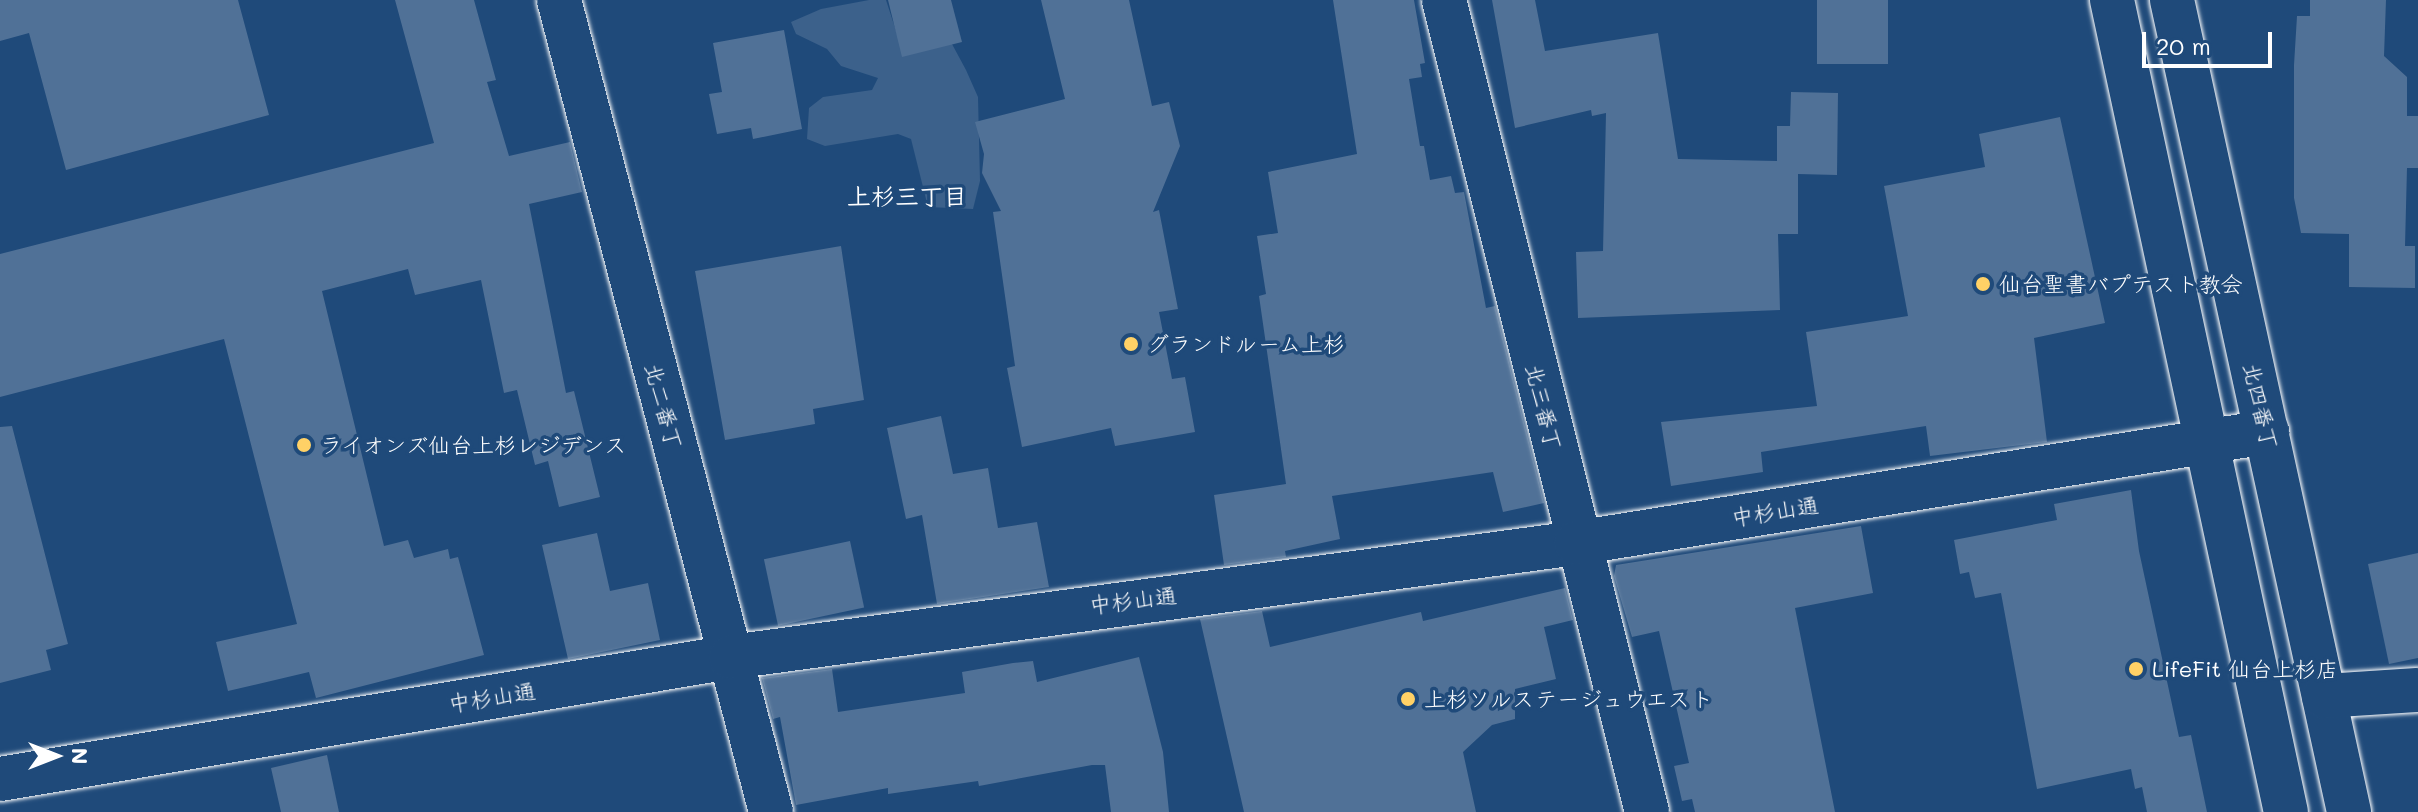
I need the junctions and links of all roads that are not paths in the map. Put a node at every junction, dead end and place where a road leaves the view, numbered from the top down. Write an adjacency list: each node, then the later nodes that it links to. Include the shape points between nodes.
1 (559, 0): 8 (street, 北二番丁)
2 (1444, 0): 7 (street, 北三番丁)
3 (2112, 0): 6 (street)
4 (2172, 0): 5 (street, 北四番丁)
5 (2267, 432): 6 (street, 中杉山通); 10 (street, 北四番丁)
6 (2208, 442): 7 (street, 中杉山通); 14 (street)
7 (1576, 543): 8 (street, 中杉山通); 13 (street, 北三番丁)
8 (731, 657): 11 (street, 中杉山通); 12 (street, 北二番丁)
9 (2418, 690): 10 (street)
10 (2324, 696): 15 (street, 北四番丁)
11 (0, 779)
12 (771, 812)
13 (1647, 812)
14 (2286, 812)
15 (2349, 812)

